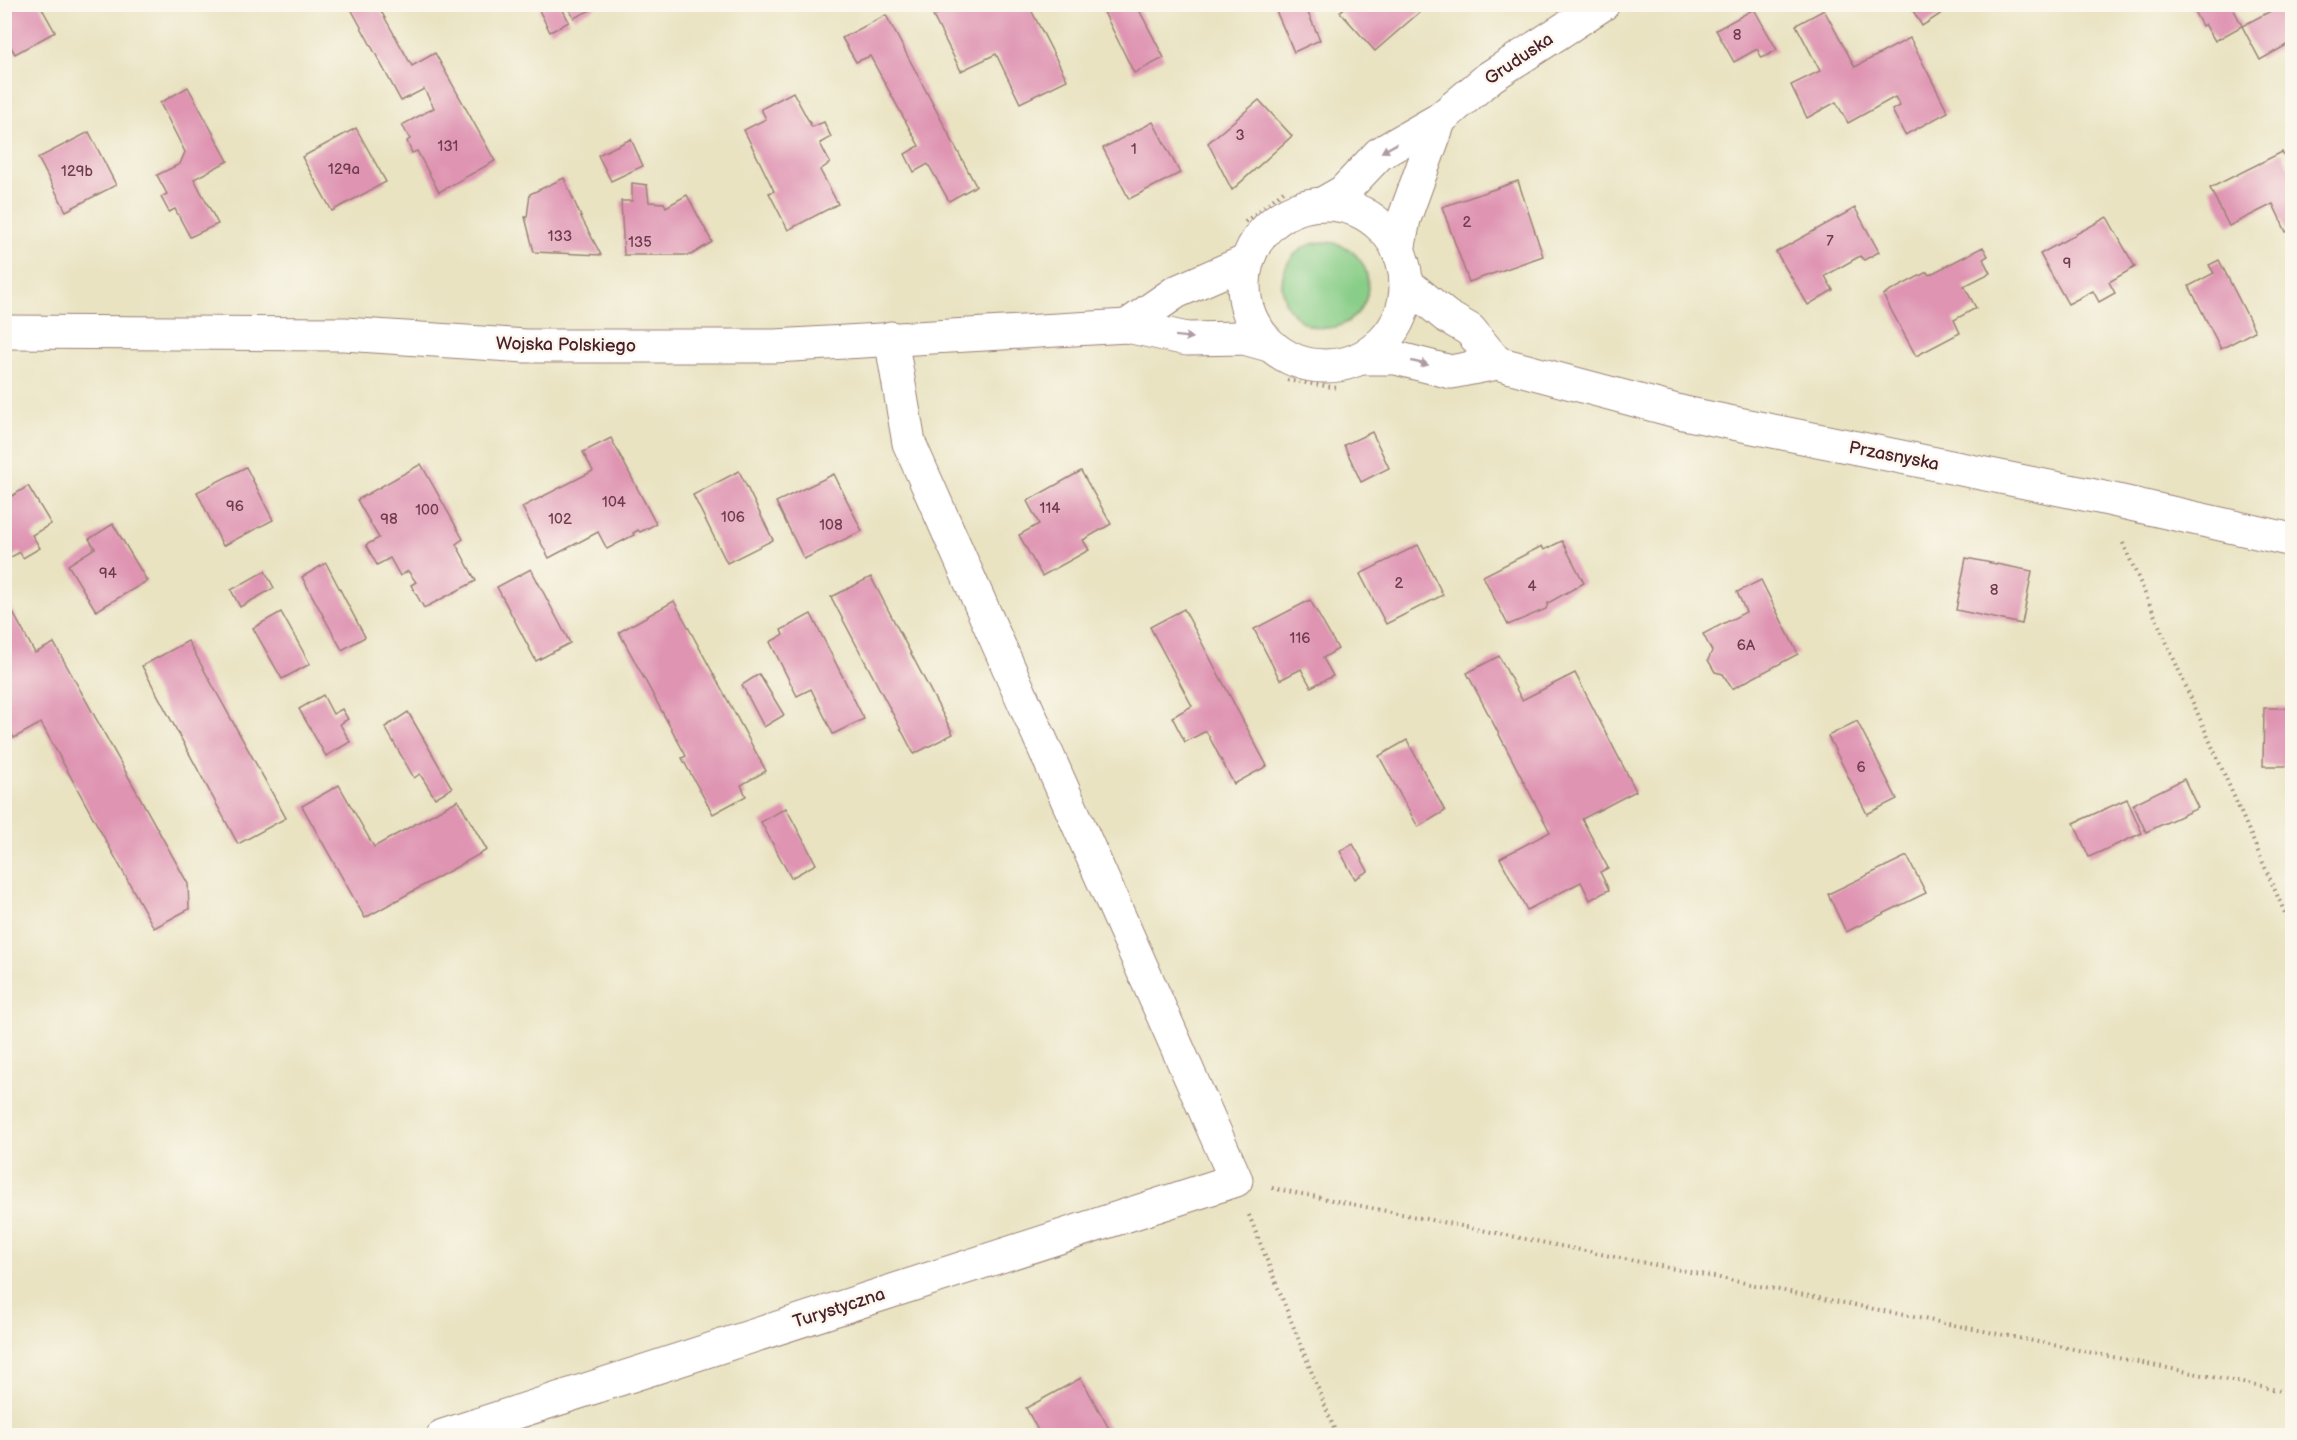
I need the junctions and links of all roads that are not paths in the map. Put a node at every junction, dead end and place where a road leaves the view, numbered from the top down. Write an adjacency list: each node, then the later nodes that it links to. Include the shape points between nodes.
1 (1603, 4): 2 (main road, Gruduska, via 1490,77)
2 (1440, 119): 3 (main road, Gruduska, one-way to 3, via 1379,154 1343,192); 4 (main road, via 1404,219)
3 (1322, 204): 4 (main road, via 1359,211 1389,235); 5 (main road, via 1302,207 1268,227)
4 (1398, 251): 6 (main road)
5 (1247, 261): 7 (main road, via 1176,292); 10 (main road, via 1245,297 1249,315)
6 (1406, 283): 11 (main road, via 1404,306 1394,327 1380,345); 12 (main road, via 1470,330)
7 (1127, 326): 9 (main road, Wojska Polskiego); 10 (main road, Wojska Polskiego, one-way to 10, via 1187,339 1244,338)
8 (4, 332): 9 (main road, Wojska Polskiego, via 344,334 537,346 775,346)
9 (891, 338): 14 (main road, Turystyczna, via 909,444 1236,1180)
10 (1269, 345): 11 (main road, via 1286,357 1324,367)
11 (1362, 358): 12 (main road, Przasnyska, one-way to 12, via 1396,358 1451,372)
12 (1497, 363): 13 (main road, Przasnyska, via 1684,413)
13 (2292, 540)
14 (443, 1436)

